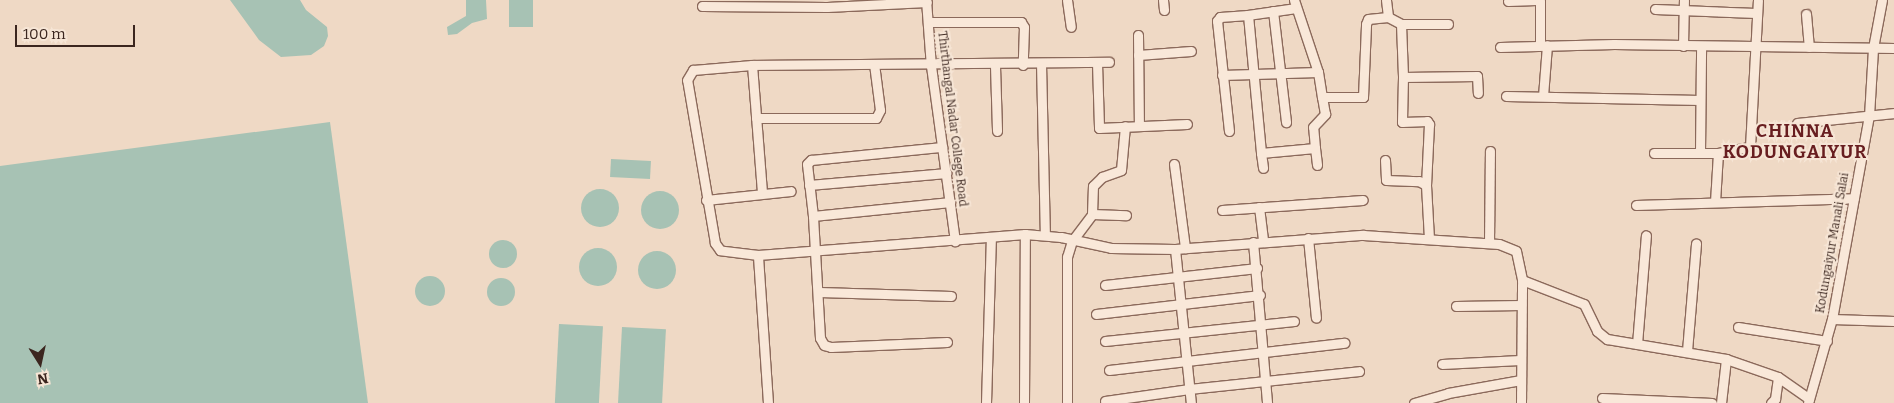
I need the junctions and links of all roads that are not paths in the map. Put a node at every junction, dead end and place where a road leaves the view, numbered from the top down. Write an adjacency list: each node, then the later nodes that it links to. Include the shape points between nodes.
1 (1067, 0): 25 (street)
2 (1163, 0): 16 (street)
3 (1386, 0): 21 (street)
4 (1536, 0): 9 (street)
5 (1540, 0): 27 (street)
6 (1758, 0): 18 (street)
7 (1882, 0): 33 (street, Kodungaiyur Manali Salai)
8 (926, 1): 11 (street); 22 (street, Thirthangal Nadar College Road)
9 (1508, 1)
10 (766, 4): 11 (street); 14 (street)
11 (827, 4)
12 (1295, 4): 17 (street); 45 (street)
13 (1684, 5): 15 (street); 18 (street); 28 (street)
14 (702, 6)
15 (1655, 9)
16 (1164, 10)
17 (1273, 11): 20 (street); 46 (street)
18 (1756, 13): 30 (street)
19 (1806, 14): 31 (street)
20 (1248, 15): 47 (street, via 1220,17 1217,21); 48 (street)
21 (1388, 17): 23 (street); 53 (street, via 1368,19 1366,24 1363,97)
22 (928, 22): 42 (street, via 1021,22 1024,27); 43 (street, Thirthangal Nadar College Road)
23 (1401, 24): 24 (street); 49 (street)
24 (1448, 24)
25 (1071, 27)
26 (1138, 35): 36 (street)
27 (1543, 45): 28 (street); 29 (street); 52 (street)
28 (1683, 46): 32 (street)
29 (1500, 47)
30 (1754, 47): 31 (street); 32 (street); 71 (street, via 1750,147)
31 (1809, 47): 33 (street)
32 (1701, 48): 54 (street)
33 (1873, 48): 34 (street); 56 (street, Kodungaiyur Manali Salai)
34 (1894, 48)
35 (1192, 51): 36 (street)
36 (1138, 55): 61 (street)
37 (1097, 62): 38 (street); 39 (street); 62 (street, via 1099,128)
38 (1109, 62)
39 (1041, 63): 42 (street); 93 (street)
40 (874, 64): 41 (street); 43 (street); 57 (street, via 880,110 876,118)
41 (752, 65): 57 (street); 82 (street, via 697,68 687,76)
42 (1023, 65): 44 (street)
43 (931, 66): 44 (street); 65 (street, Thirthangal Nadar College Road)
44 (996, 66): 63 (street)
45 (1318, 72): 46 (street); 53 (street)
46 (1282, 74): 48 (street); 58 (street)
47 (1222, 75): 48 (street); 64 (street)
48 (1251, 75): 69 (street)
49 (1403, 77): 50 (street, via 1477,76); 78 (street, via 1402,122 1427,121 1429,124)
50 (1478, 93)
51 (1506, 96): 52 (street)
52 (1543, 96): 54 (street)
53 (1322, 97): 66 (street, via 1325,114 1313,127)
54 (1700, 100): 68 (street)
55 (1894, 113): 56 (street)
56 (1869, 116): 59 (street); 81 (street, Kodungaiyur Manali Salai)
57 (756, 118): 80 (street)
58 (1286, 122)
59 (1797, 123)
60 (1187, 124): 61 (street)
61 (1139, 125): 62 (street)
62 (1125, 126): 89 (street, via 1121,170 1102,177 1093,186)
63 (997, 130)
64 (1229, 131)
65 (942, 147): 76 (street, Thirthangal Nadar College Road); 77 (street, via 814,159 808,164)
66 (1315, 148): 69 (street); 74 (street)
67 (1490, 151): 102 (street)
68 (1700, 152): 70 (street); 71 (street)
69 (1261, 153): 75 (street)
70 (1654, 153)
71 (1718, 153): 85 (street)
72 (1385, 160): 78 (street, via 1386,180 1418,181)
73 (1174, 164): 104 (street)
74 (1317, 165)
75 (1263, 168)
76 (946, 172): 77 (street); 84 (street, Thirthangal Nadar College Road)
77 (809, 185): 91 (street)
78 (1426, 185): 97 (street)
79 (792, 191): 80 (street)
80 (762, 193): 82 (street)
81 (1854, 198): 85 (street); 119 (street, Kodungaiyur Manali Salai)
82 (706, 200): 106 (street, via 716,247)
83 (1363, 200): 87 (street)
84 (950, 202): 91 (street); 98 (street, Thirthangal Nadar College Road)
85 (1715, 202): 86 (street)
86 (1636, 205)
87 (1259, 206): 88 (street); 100 (street)
88 (1222, 210)
89 (1092, 214): 90 (street); 99 (street)
90 (1126, 215)
91 (813, 216): 105 (street)
92 (1025, 234): 93 (street); 95 (street); 147 (street)
93 (1045, 234): 99 (street)
94 (1646, 234): 129 (street)
95 (991, 237): 98 (street); 146 (street)
96 (1308, 238): 97 (street, via 1363,235); 100 (street); 118 (street)
97 (1429, 238): 102 (street)
98 (955, 241): 105 (street)
99 (1072, 241): 104 (street, via 1111,248); 148 (street, via 1067,257)
100 (1263, 241): 101 (street)
101 (1253, 242): 104 (street); 107 (street)
102 (1489, 243): 109 (street, via 1516,251)
103 (1696, 244): 130 (street)
104 (1180, 249): 108 (street)
105 (816, 250): 106 (street); 111 (street)
106 (758, 255): 145 (street)
107 (1257, 268): 108 (street); 112 (street)
108 (1178, 275): 110 (street); 115 (street)
109 (1522, 280): 114 (street); 129 (street, via 1584,304 1597,331 1607,340)
110 (1105, 285)
111 (819, 292): 113 (street); 127 (street, via 820,338 827,346)
112 (1260, 295): 115 (street); 122 (street)
113 (951, 296)
114 (1521, 305): 116 (street); 134 (street)
115 (1180, 306): 117 (street); 124 (street)
116 (1456, 306)
117 (1096, 314)
118 (1316, 318)
119 (1832, 319): 121 (street); 126 (street, Kodungaiyur Manali Salai)
120 (1294, 321): 122 (street)
121 (1894, 321)
122 (1262, 322): 124 (street); 131 (street)
123 (1738, 327): 126 (street)
124 (1182, 332): 125 (street); 133 (street)
125 (1106, 341)
126 (1827, 341): 144 (street, Kodungaiyur Manali Salai)
127 (948, 342)
128 (1344, 343): 131 (street)
129 (1637, 344): 130 (street)
130 (1687, 351): 132 (street)
131 (1264, 352): 133 (street); 140 (street)
132 (1726, 359): 138 (street); 154 (street)
133 (1186, 360): 136 (street); 141 (street)
134 (1520, 360): 135 (street); 139 (street)
135 (1442, 364)
136 (1109, 370)
137 (1359, 371): 140 (street)
138 (1778, 377): 144 (street); 155 (street, via 1775,399)
139 (1521, 380): 151 (street, via 1448,393); 152 (street)
140 (1266, 381): 141 (street); 150 (street)
141 (1189, 388): 143 (street); 149 (street)
142 (1602, 398): 153 (street)
143 (1105, 401)
144 (1808, 401)
145 (768, 403)
146 (986, 403)
147 (1024, 403)
148 (1067, 403)
149 (1191, 403)
150 (1267, 403)
151 (1414, 403)
152 (1521, 403)
153 (1712, 403)
154 (1722, 403)
155 (1771, 403)

